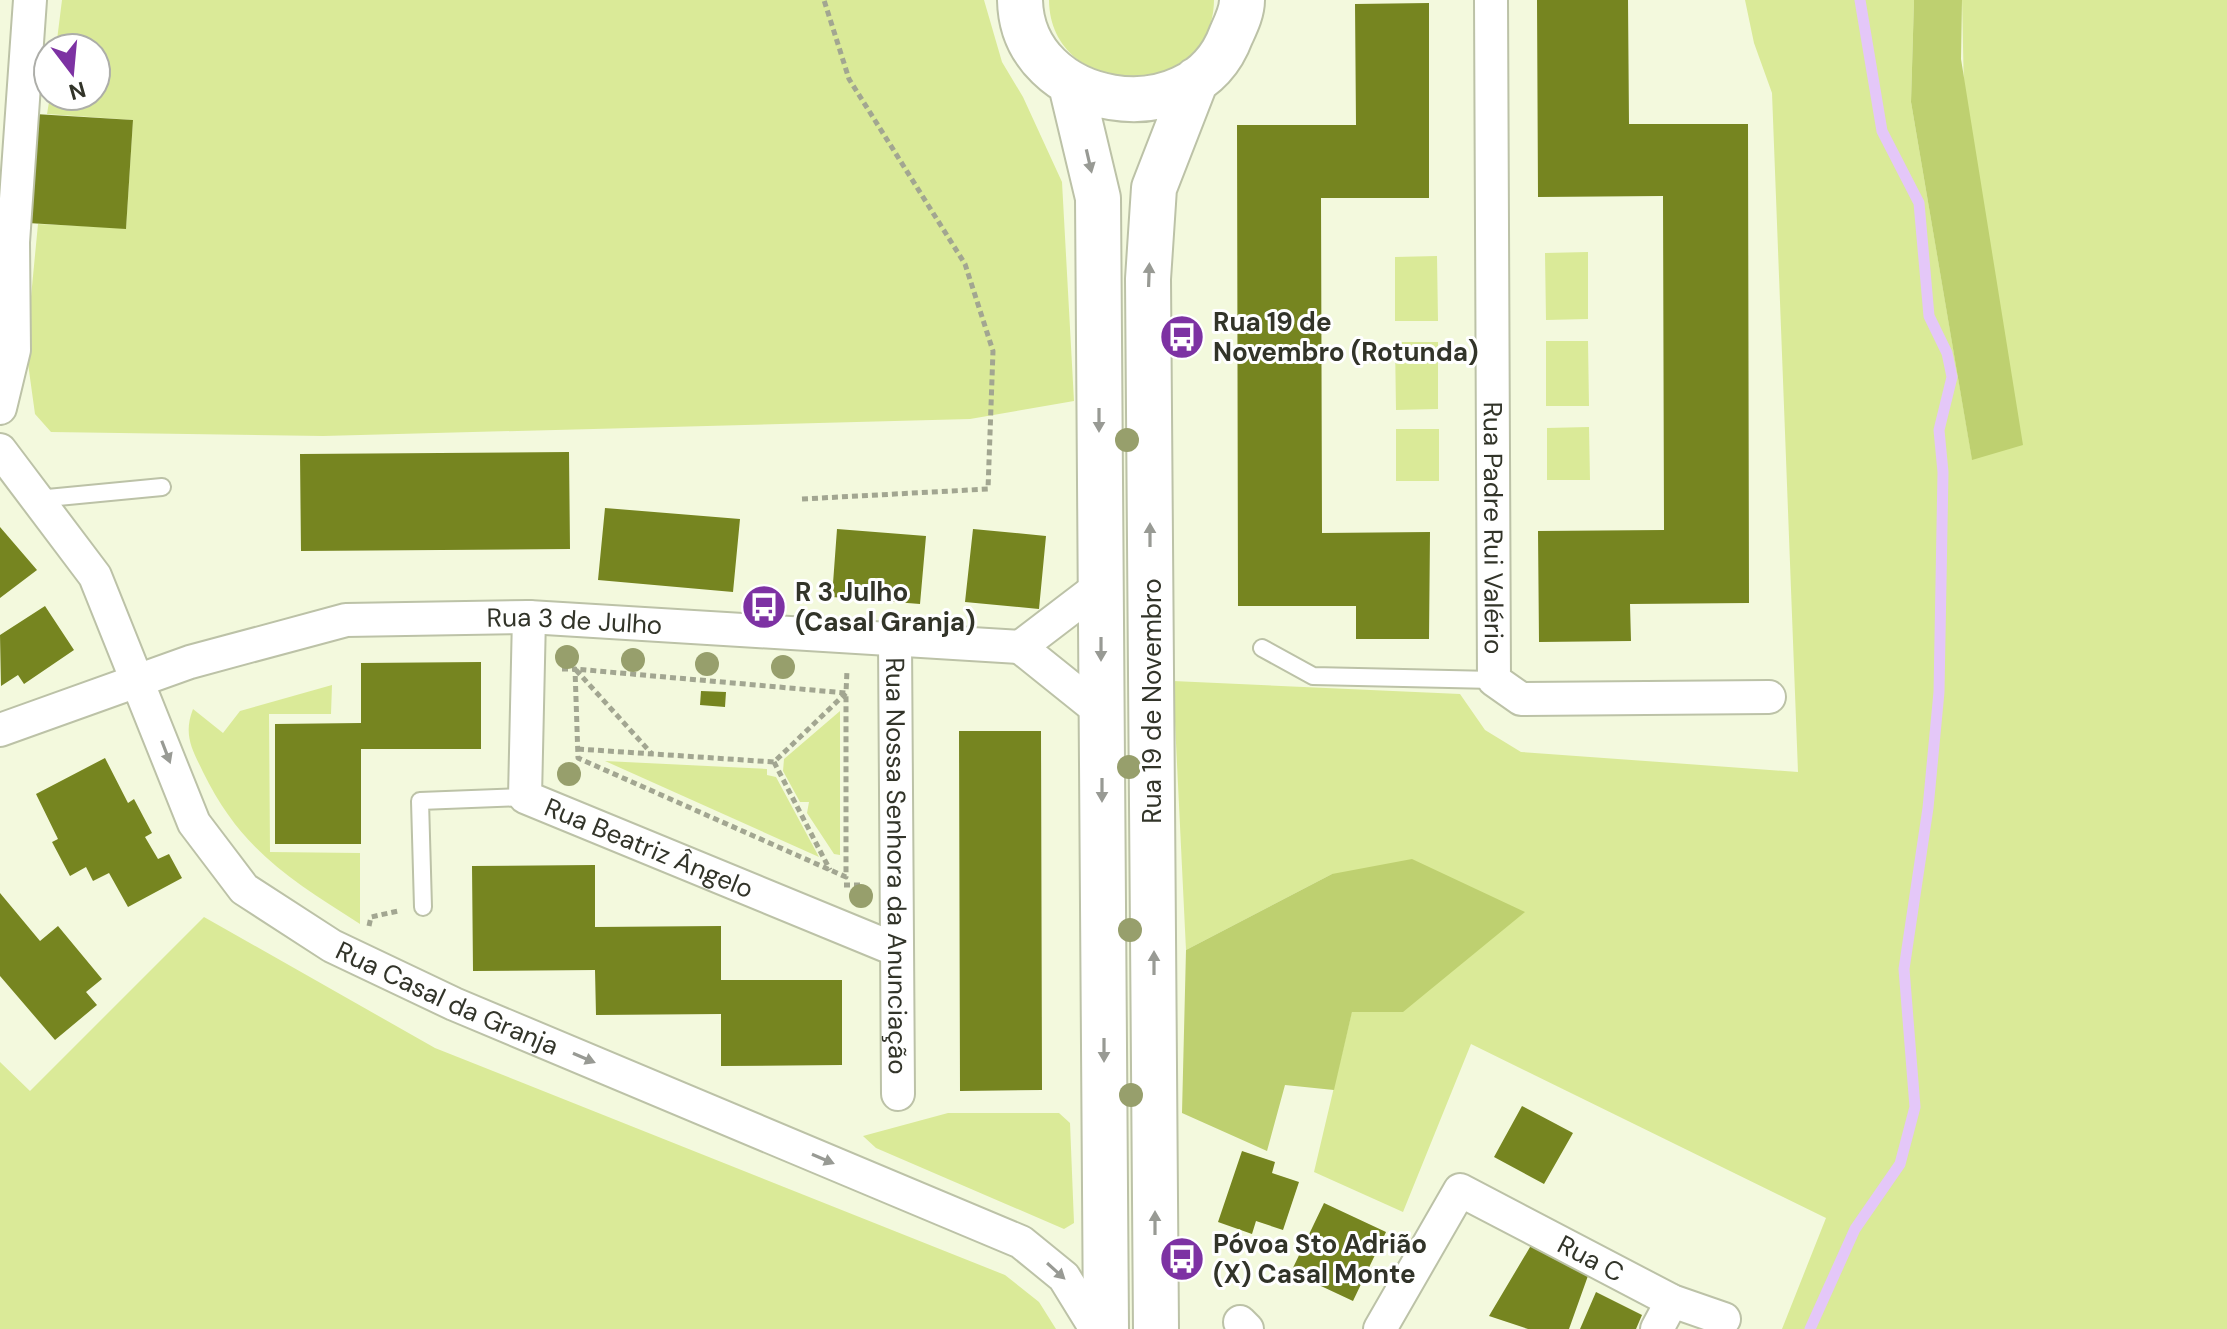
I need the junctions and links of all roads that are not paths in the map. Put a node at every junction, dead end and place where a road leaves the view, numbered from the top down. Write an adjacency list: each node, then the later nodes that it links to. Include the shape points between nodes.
1 (30, 0): 7 (street, via 13,242 14,350)
2 (1020, 0): 6 (street, Rua 19 de Novembro, via 1039,55)
3 (1242, 0): 5 (street, Rua 19 de Novembro, via 1226,48)
4 (1491, 0): 17 (street, Rua Padre Rui Valério)
5 (1196, 80): 6 (street, Rua 19 de Novembro, via 1156,99 1112,100); 29 (street, Rua 19 de Novembro, one-way to 5, via 1148,279 1154,188)
6 (1071, 85): 11 (street, Rua 19 de Novembro, one-way to 11, via 1098,198)
7 (0, 408)
8 (0, 450): 10 (street, Rua Casal da Granja)
9 (162, 487): 10 (lane)
10 (37, 499): 16 (street, Rua Casal da Granja, via 95,576)
11 (1100, 586): 14 (street); 19 (street, Rua 19 de Novembro, one-way to 19)
12 (529, 617): 13 (street, Rua 3 de Julho); 16 (street, Rua 3 de Julho, via 346,620); 21 (street, Rua Beatriz Ângelo)
13 (895, 640): 14 (street, Rua 3 de Julho); 23 (street, Rua Nossa Senhora da Anunciação)
14 (1020, 647): 19 (street)
15 (1262, 648): 17 (lane, via 1313,676)
16 (137, 679): 20 (street, Rua 3 de Julho); 27 (street, Rua Casal da Granja, one-way to 27, via 194,823 244,889 332,946 454,1004 1021,1242 1064,1277)
17 (1494, 680): 18 (street, Rua Padre Rui Valério, via 1521,699)
18 (1769, 697)
19 (1101, 712): 28 (street, Rua 19 de Novembro, one-way to 28)
20 (0, 730)
21 (525, 797): 22 (lane, via 420,801); 23 (street, Rua Beatriz Ângelo)
22 (423, 907)
23 (897, 950): 24 (street, Rua Nossa Senhora da Anunciação)
24 (898, 1094)
25 (1672, 1301): 26 (street, Rua C); 30 (street, Rua C, via 1460,1190); 31 (street)
26 (1724, 1319)
27 (1096, 1329)
28 (1106, 1329)
29 (1156, 1329)
30 (1380, 1329)
31 (1657, 1329)

